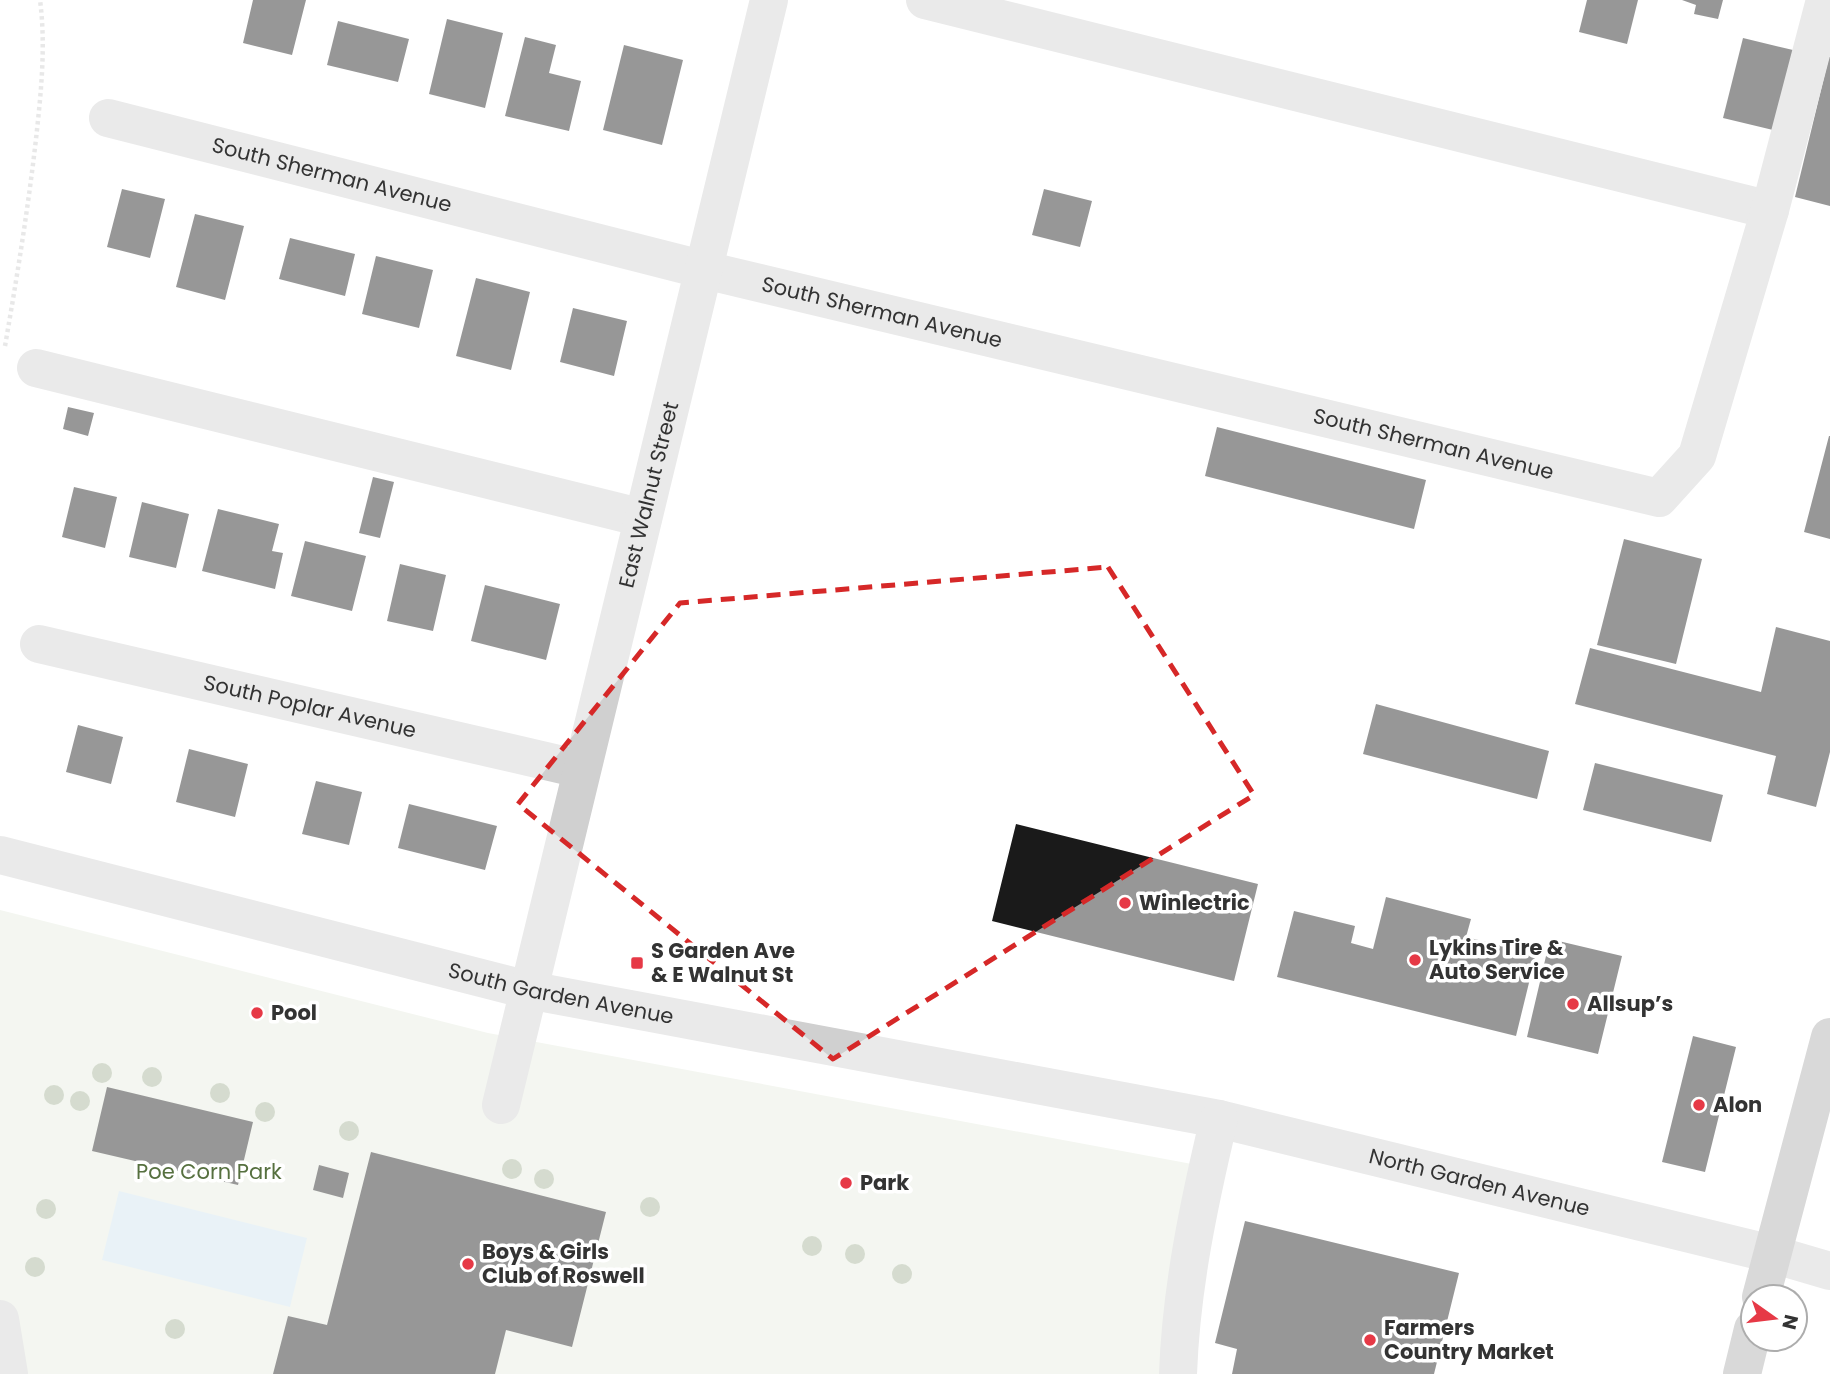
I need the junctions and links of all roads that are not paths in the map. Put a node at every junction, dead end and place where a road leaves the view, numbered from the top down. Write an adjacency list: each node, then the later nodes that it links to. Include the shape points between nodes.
1 (769, 0): 6 (street, East Walnut Street)
2 (925, 0): 5 (street)
3 (1825, 0): 5 (street)
4 (108, 118): 6 (street, South Sherman Avenue)
5 (1770, 210): 6 (street, South Sherman Avenue, via 1697,456 1658,498)
6 (705, 270): 8 (street, East Walnut Street)
7 (36, 368): 8 (street)
8 (643, 518): 10 (street, East Walnut Street)
9 (39, 644): 10 (street, South Poplar Avenue)
10 (580, 769): 12 (street, East Walnut Street)
11 (0, 855): 12 (street, South Garden Avenue)
12 (528, 990): 14 (street, South Garden Avenue); 15 (street, East Walnut Street)
13 (1830, 1037): 17 (main road)
14 (1128, 1101): 16 (street, North Garden Avenue)
15 (501, 1105)
16 (1219, 1119): 17 (street, North Garden Avenue); 23 (street, via 1185,1292)
17 (1772, 1254): 18 (street, North Garden Avenue); 19 (main road)
18 (1830, 1271)
19 (1765, 1283)
20 (0, 1319): 22 (street)
21 (1747, 1353): 24 (main road)
22 (9, 1374)
23 (1178, 1374)
24 (1742, 1374)

